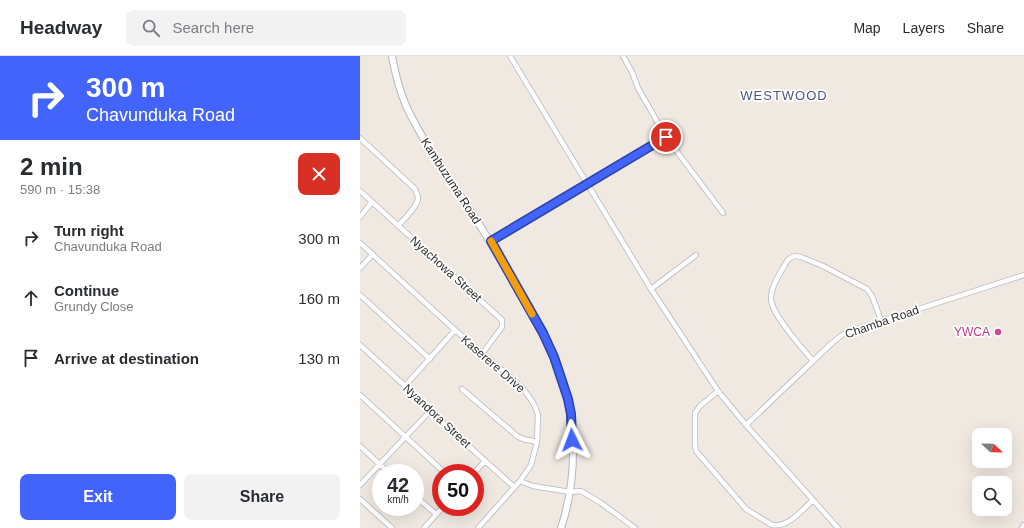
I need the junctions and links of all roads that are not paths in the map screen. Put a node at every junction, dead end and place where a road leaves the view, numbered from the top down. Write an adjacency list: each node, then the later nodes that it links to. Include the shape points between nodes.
1 (392, 56): 12 (main road, Kambuzuma Road, via 407,107 415,123)
2 (510, 56): 6 (street)
3 (622, 56): 4 (street)
4 (666, 137): 6 (street); 9 (street)
5 (360, 138): 11 (street, via 417,193 418,201)
6 (587, 183): 12 (street); 18 (street)
7 (360, 191): 8 (street, Nyachowa Street)
8 (372, 202): 10 (street); 11 (street, Nyachowa Street)
9 (723, 213)
10 (360, 217)
11 (398, 226): 23 (street, Nyachowa Street, via 502,320 502,327)
12 (491, 241): 43 (main road, Kambuzuma Road, via 543,333 564,385 571,414 573,453)
13 (360, 243): 14 (street, Kaserere Drive)
14 (373, 254): 16 (street); 21 (street, Kaserere Drive)
15 (696, 255): 18 (street)
16 (360, 268)
17 (1024, 275): 20 (street, Chamba Road)
18 (651, 289): 28 (street)
19 (360, 295): 24 (street)
20 (881, 320): 25 (street, Chamba Road, via 842,335); 25 (street, via 872,296 864,286 801,257 790,258 773,289 771,303 786,328)
21 (455, 330): 23 (street, Kaserere Drive); 24 (street)
22 (360, 345): 26 (street, Nyandora Street)
23 (482, 354): 33 (street, Kaserere Drive, via 522,387 532,401 538,415)
24 (430, 359): 26 (street)
25 (813, 361): 31 (street, Chamba Road)
26 (405, 386): 30 (street, Nyandora Street)
27 (462, 389): 33 (street, via 511,432 523,439)
28 (718, 391): 31 (street); 45 (street, via 695,413 695,448 701,459 746,509 772,525 785,524)
29 (360, 395): 32 (street)
30 (430, 411): 32 (street); 35 (street, Nyandora Street)
31 (746, 425): 45 (street)
32 (405, 436): 36 (street); 37 (street)
33 (537, 442): 40 (street, Kaserere Drive, via 532,465)
34 (360, 446): 36 (street)
35 (485, 461): 38 (street); 42 (street, Nyandora Street)
36 (380, 464)
37 (435, 464)
38 (482, 464)
39 (372, 472): 41 (street)
40 (520, 481): 42 (street, Kaserere Drive); 43 (street, via 533,486)
41 (360, 485)
42 (514, 487): 52 (street, Kaserere Drive)
43 (570, 492): 53 (main road, Kambuzuma Road); 54 (street, via 581,491)
44 (360, 499): 50 (street)
45 (813, 500): 55 (street)
46 (424, 504): 47 (street)
47 (432, 511)
48 (434, 516): 51 (street)
49 (1024, 525): 56 (street)
50 (392, 528)
51 (424, 528)
52 (478, 528)
53 (561, 528)
54 (635, 528)
55 (838, 528)
56 (1022, 528)

